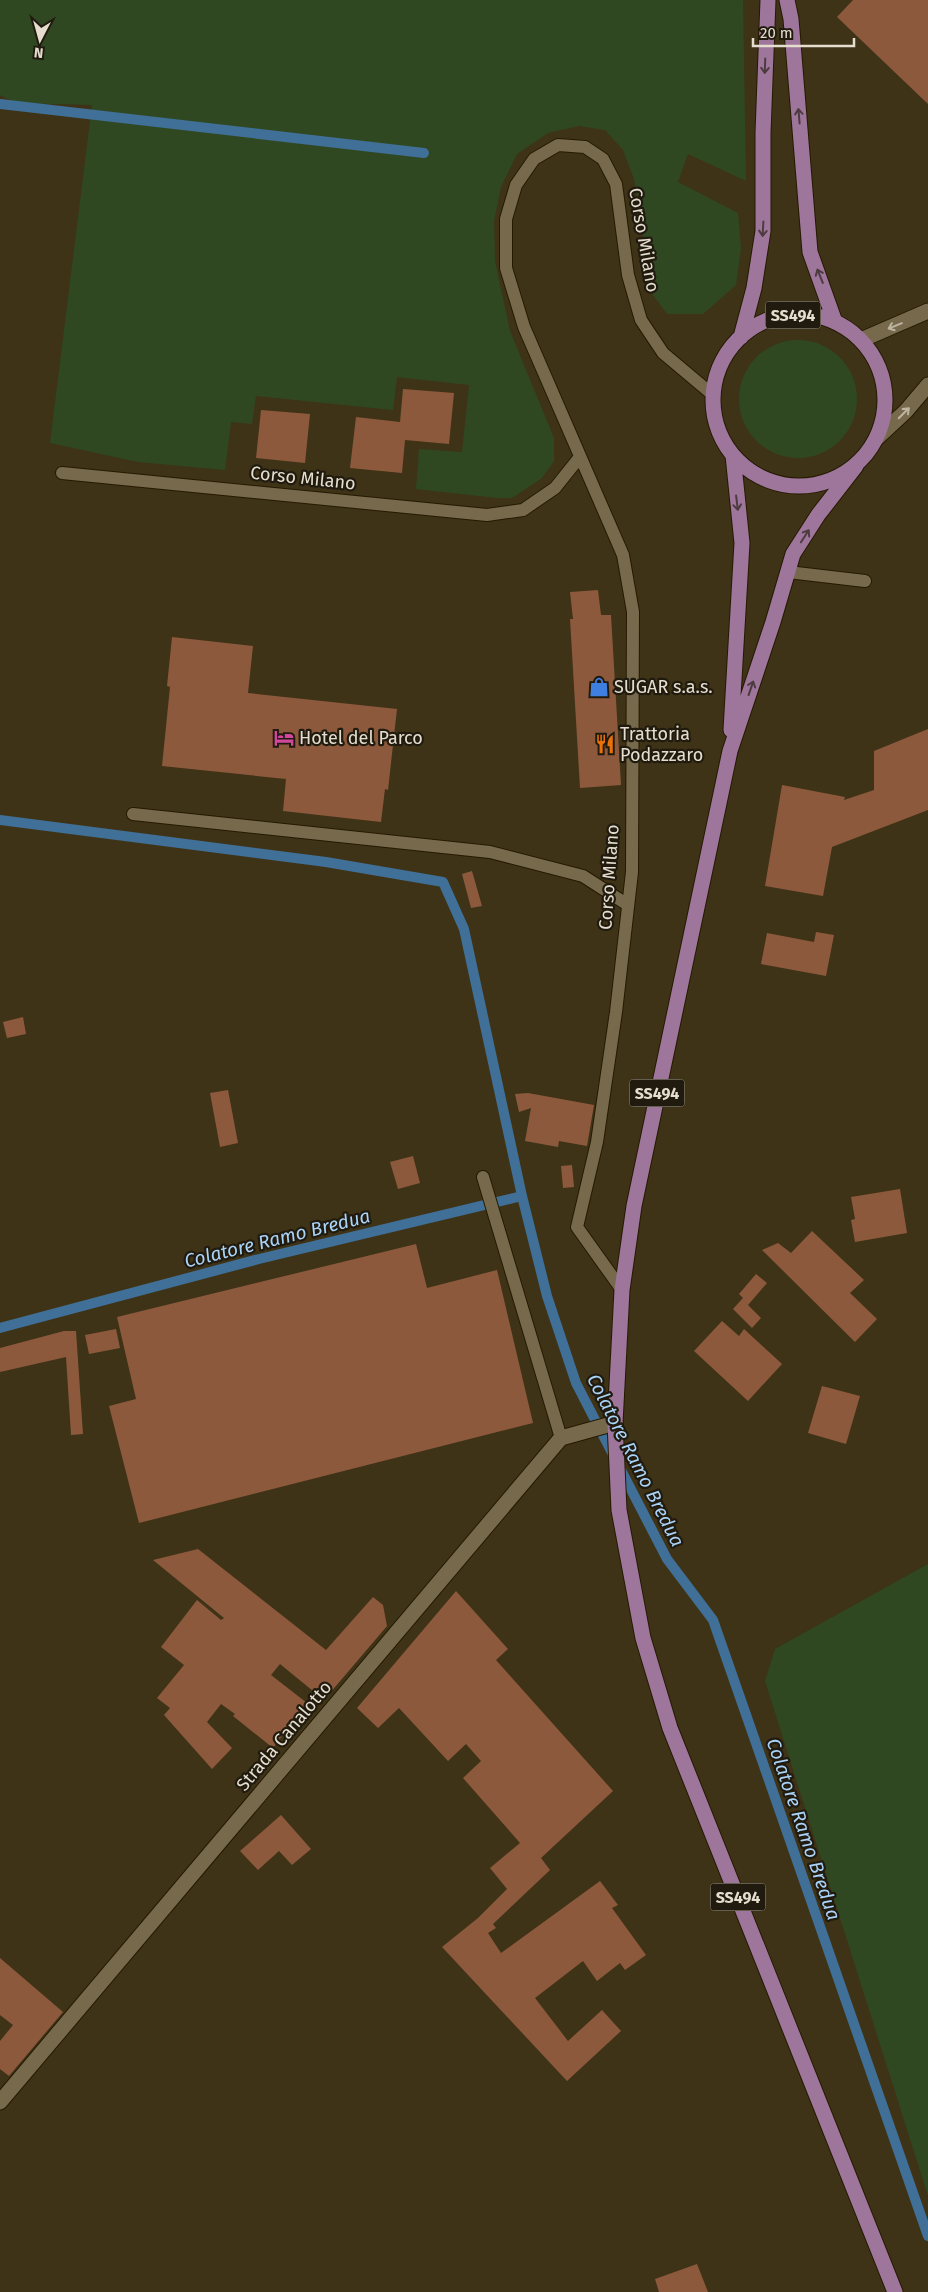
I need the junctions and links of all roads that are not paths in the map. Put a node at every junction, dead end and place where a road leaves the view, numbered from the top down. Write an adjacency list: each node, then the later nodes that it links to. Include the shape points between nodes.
1 (768, 0): 5 (main road, SS494, one-way to 5, via 763,231 754,288)
2 (788, 0): 4 (main road, SS494, one-way to 2, via 810,252)
3 (928, 311): 6 (street, one-way to 6)
4 (835, 322): 5 (main road, SS494, via 811,315 786,316 762,323); 6 (main road, SS494)
5 (741, 337): 8 (main road, SS494, via 727,353)
6 (861, 340): 9 (main road, SS494, via 876,362 884,386 885,412)
7 (928, 385): 9 (street, one-way to 7)
8 (713, 395): 10 (main road, SS494, via 719,430); 11 (lane, Corso Milano, via 663,353 641,320 628,275 616,184 603,159 585,147 558,145 534,159 516,185 506,219 506,268 524,327)
9 (878, 437): 12 (main road, SS494)
10 (733, 455): 12 (main road, SS494, via 753,473 778,484 806,486 832,480); 16 (main road, SS494, one-way to 16, via 742,543)
11 (579, 458): 13 (lane, Corso Milano, via 555,488 524,510 487,515); 18 (lane, Corso Milano, via 623,555 633,612 632,872)
12 (856, 466): 14 (main road, SS494, one-way to 12, via 793,554 818,515)
13 (62, 474)
14 (788, 572): 15 (lane); 16 (main road, SS494, one-way to 14)
15 (865, 581)
16 (730, 751): 20 (main road, SS494, via 634,1206)
17 (134, 814): 18 (lane, via 490,852 583,876)
18 (628, 905): 20 (lane, Corso Milano, via 597,1142 577,1228)
19 (483, 1177): 22 (lane)
20 (622, 1290): 21 (main road, SS494)
21 (614, 1424): 22 (street); 24 (main road, SS494, via 621,1519 644,1638 670,1728)
22 (561, 1438): 23 (street, Strada Canalotto)
23 (0, 2102)
24 (895, 2292)

